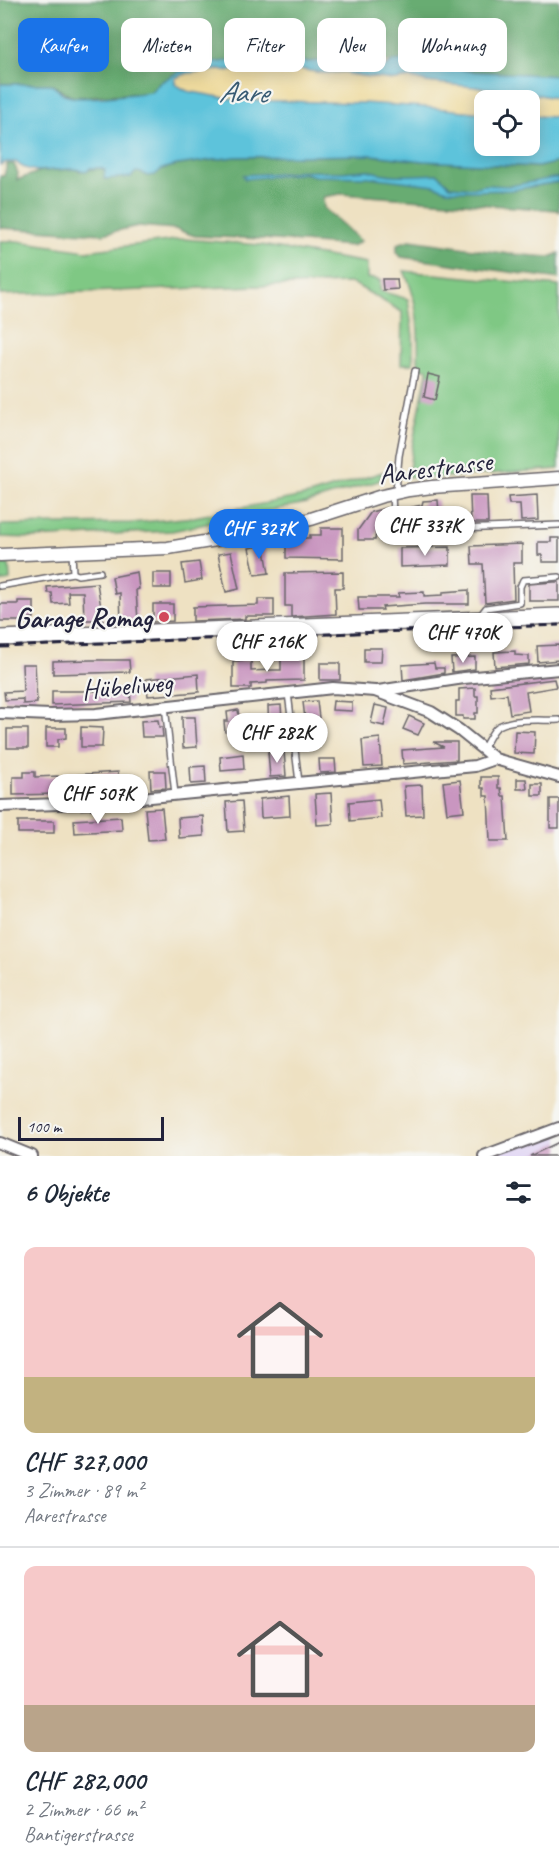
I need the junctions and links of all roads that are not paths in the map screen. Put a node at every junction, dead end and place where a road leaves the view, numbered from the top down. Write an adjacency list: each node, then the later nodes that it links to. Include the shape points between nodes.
1 (415, 371): 3 (lane)
2 (559, 478): 3 (street, Aarestrasse)
3 (394, 493): 6 (lane); 7 (street, Aarestrasse, via 283,527 226,539 168,548)
4 (559, 525): 5 (lane)
5 (459, 529)
6 (394, 531)
7 (72, 552): 8 (street, Aarestrasse); 10 (lane)
8 (0, 555)
9 (100, 572): 10 (lane)
10 (73, 573): 12 (lane)
11 (559, 577): 14 (lane, via 523,580 520,603 486,608)
12 (0, 586)
13 (559, 616): 14 (main road)
14 (477, 620): 15 (main road)
15 (0, 638)
16 (559, 669): 17 (street)
17 (375, 691): 18 (street, Hübeliweg, via 333,688); 22 (street, Hübeliweg, via 432,712)
18 (288, 692): 19 (street, Hübeliweg); 25 (lane)
19 (165, 706): 20 (street, Hübeliweg, via 96,714); 26 (lane)
20 (0, 713)
21 (559, 720): 22 (lane, via 502,724)
22 (483, 749): 23 (street, Hübeliweg)
23 (495, 759): 24 (street, Hübeliweg); 25 (street, via 475,766)
24 (559, 777)
25 (299, 782): 26 (street)
26 (175, 794): 27 (street, via 80,804)
27 (0, 806)
28 (559, 1128): 31 (street)
29 (0, 1143): 30 (street)
30 (32, 1156)
31 (484, 1156)

